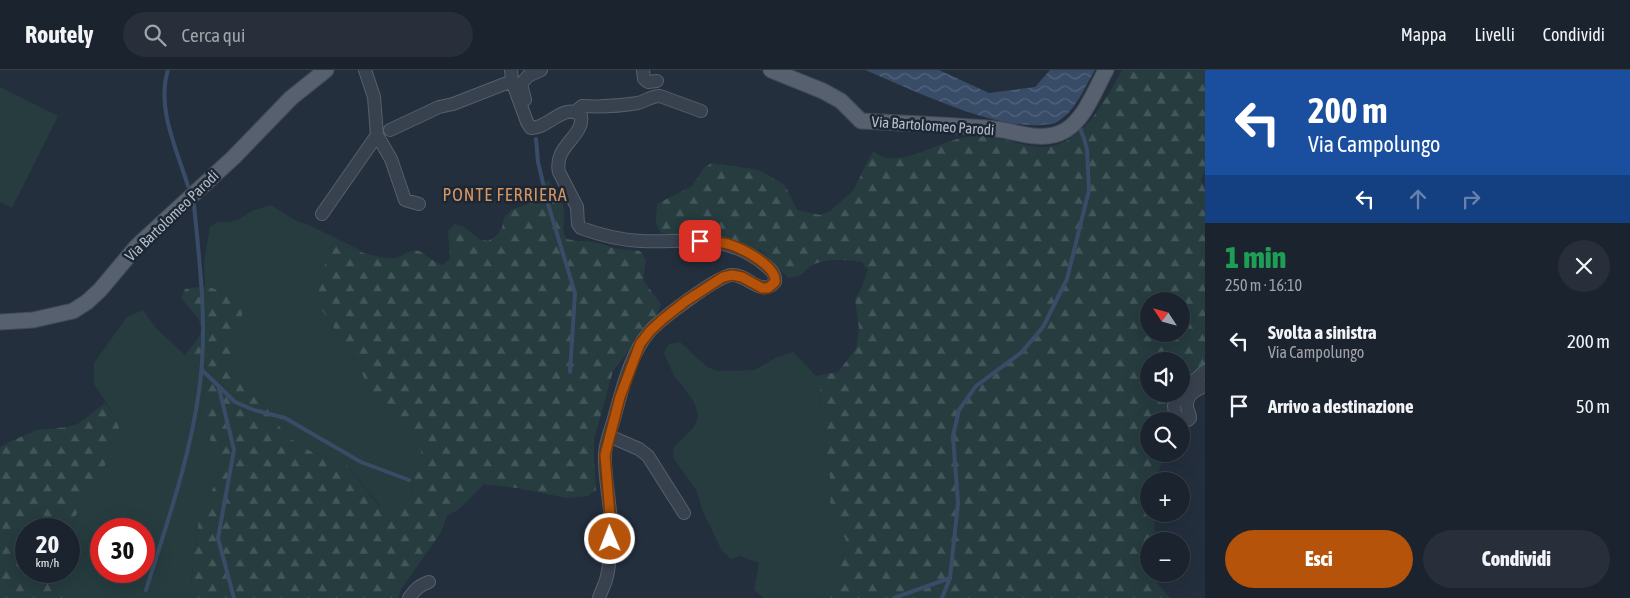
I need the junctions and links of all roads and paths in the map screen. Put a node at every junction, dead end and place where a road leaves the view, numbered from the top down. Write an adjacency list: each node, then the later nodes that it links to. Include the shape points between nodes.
1 (326, 70): 16 (main road, Via Bartolomeo Parodi, via 291,98 234,157 137,246 87,302 73,311 33,320)
2 (365, 70): 13 (street, via 374,97)
3 (540, 70): 11 (street, via 521,84 527,107)
4 (643, 70): 8 (street, via 644,79)
5 (771, 70): 6 (main road, Via Bartolomeo Parodi, via 823,90 841,101 861,121 991,128 1024,135 1051,135 1076,122)
6 (1106, 70)
7 (511, 76): 11 (street); 12 (street)
8 (657, 81)
9 (701, 111): 10 (street, via 654,96 639,103 582,106)
10 (575, 112): 11 (street, via 563,113 534,128 529,126); 23 (street, via 581,116 582,124 561,153 558,166 577,207 581,228 615,238 642,241 730,244 757,258 776,278 768,288 762,288 742,277 723,277 686,301 650,331 633,359)
11 (523, 113)
12 (390, 130)
13 (377, 135): 14 (street, via 391,160 405,200); 15 (street)
14 (419, 204)
15 (322, 214)
16 (0, 322)
17 (1205, 371): 18 (street)
18 (1190, 384)
19 (1205, 386): 20 (street)
20 (1190, 397)
21 (1176, 402): 22 (street, via 1175,414 1188,420)
22 (1187, 402)
23 (609, 436): 24 (street, via 648,456); 27 (street, via 605,455 611,528 606,579)
24 (684, 513)
25 (429, 582): 26 (street, via 421,585)
26 (409, 598)
27 (599, 598)

